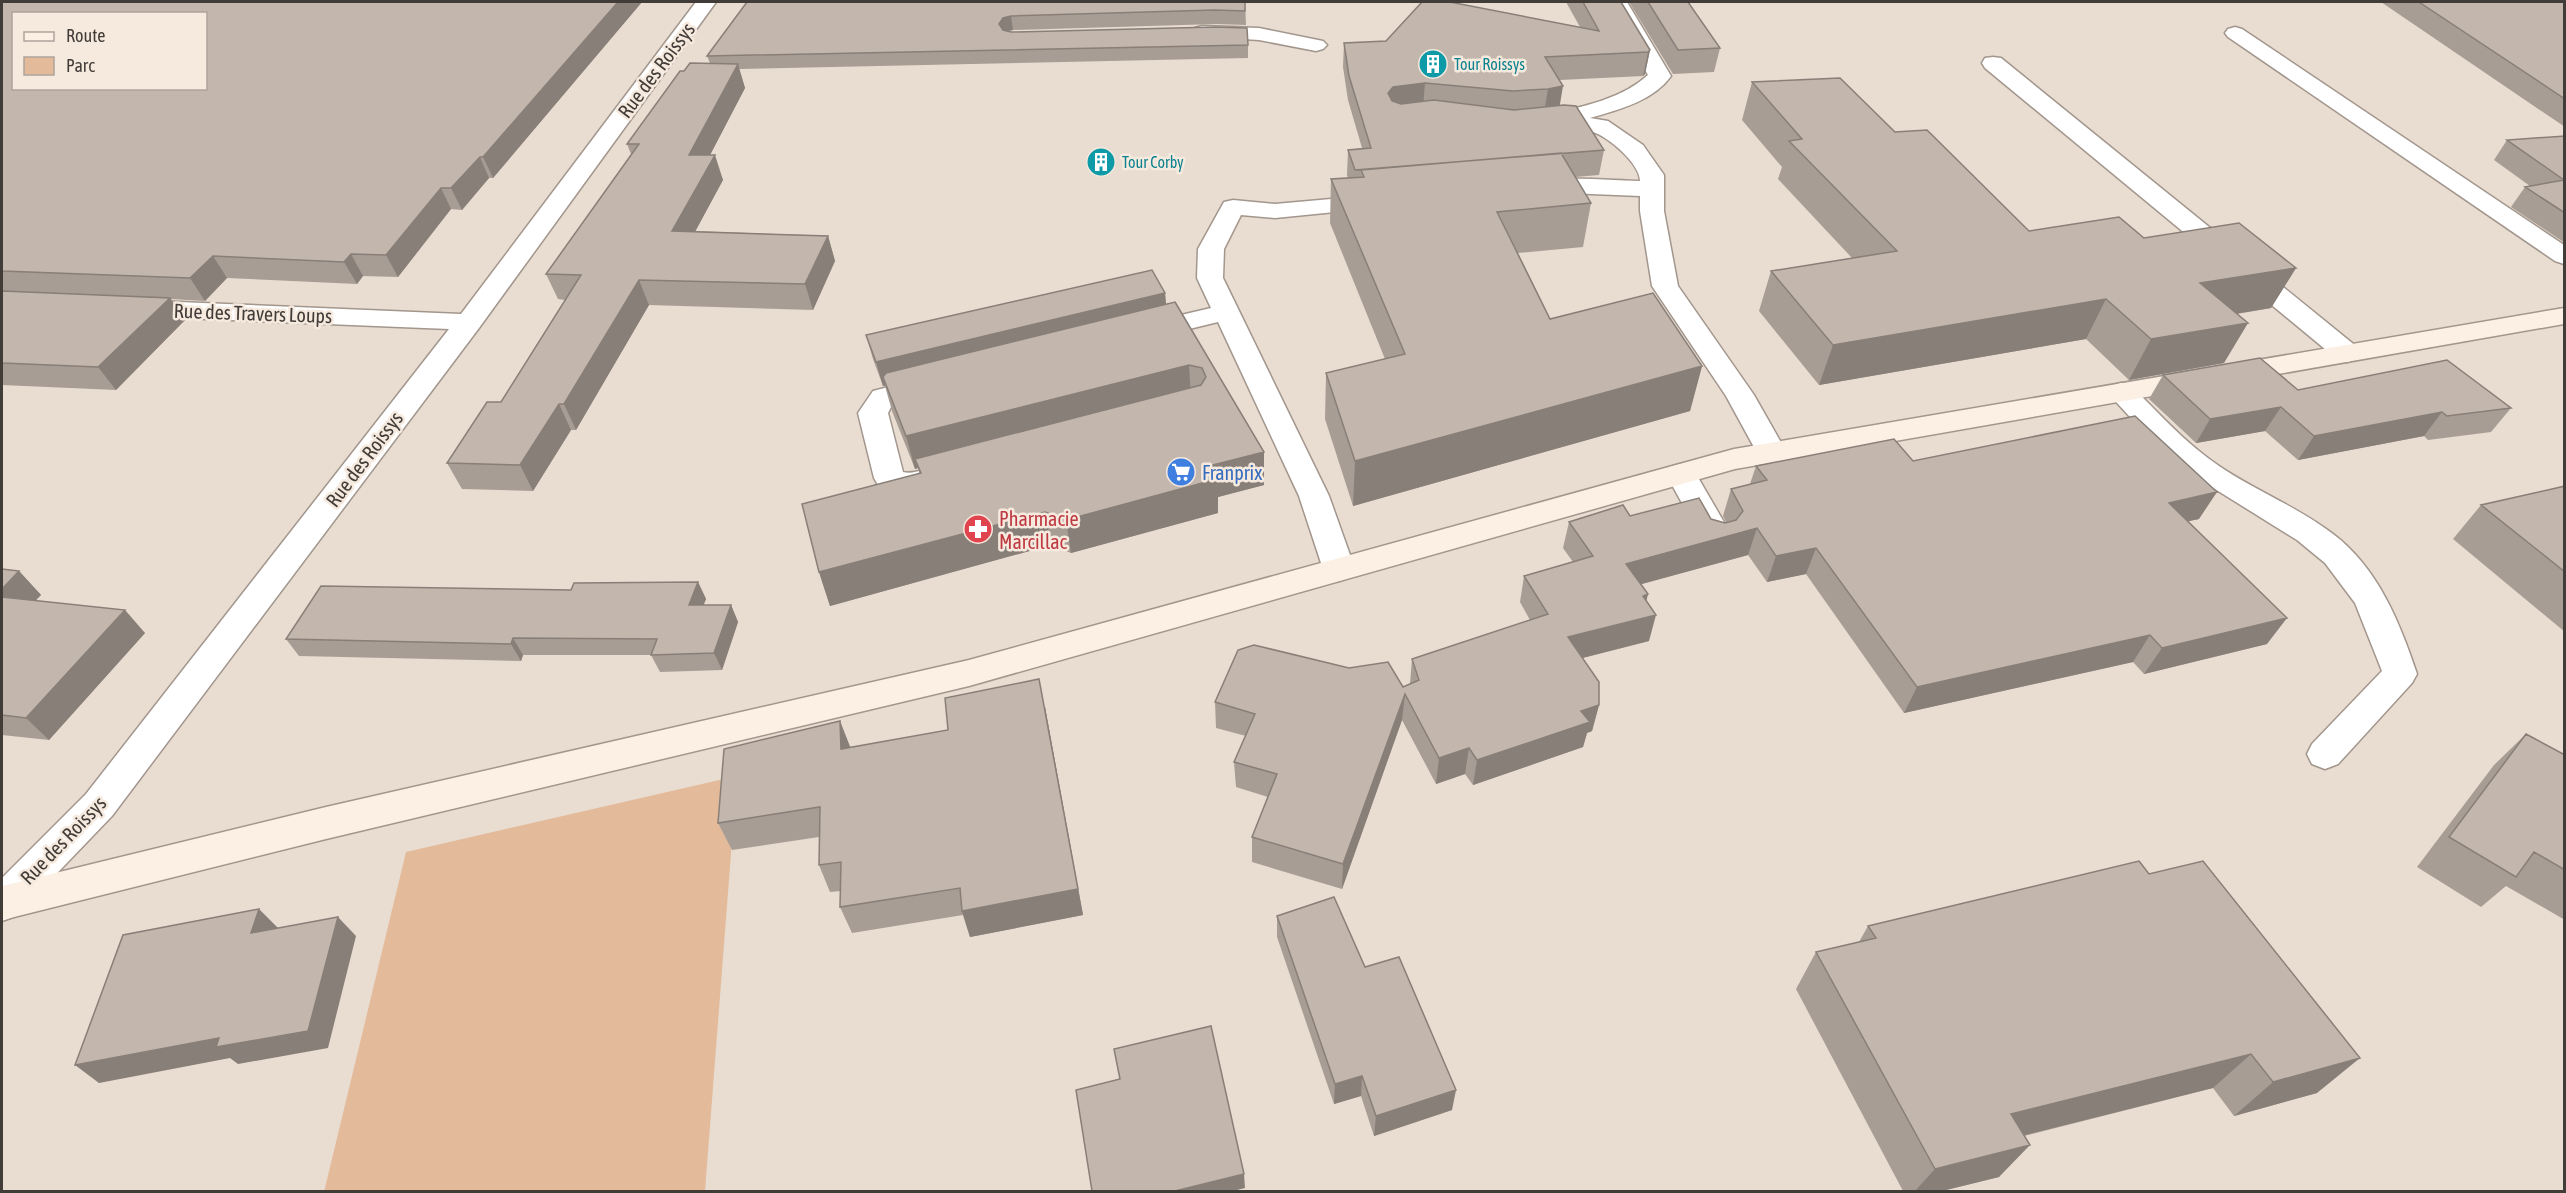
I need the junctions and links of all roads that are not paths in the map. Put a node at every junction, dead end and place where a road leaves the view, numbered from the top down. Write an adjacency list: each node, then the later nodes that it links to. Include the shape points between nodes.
1 (706, 2): 16 (street, Rue des Roissys)
2 (1617, 2): 7 (street, via 1660,76 1650,87 1631,97)
3 (1180, 33): 5 (street, via 1259,34)
4 (2235, 33): 12 (street)
5 (1316, 45)
6 (1992, 63): 18 (street)
7 (1560, 120): 8 (street); 9 (street, via 1600,126 1635,150 1652,175)
8 (1521, 124)
9 (1652, 189): 10 (street, via 1567,186); 21 (street, via 1665,286 1740,395)
10 (1508, 191)
11 (1404, 200): 14 (street, via 1275,211 1233,207 1211,249 1210,278)
12 (2565, 256)
13 (109, 307): 16 (street, Rue des Travers Loups)
14 (1226, 312): 17 (street); 25 (street, via 1314,496)
15 (2565, 316): 18 (main road)
16 (469, 322): 27 (street, Rue des Roissys, via 99,805)
17 (1123, 338)
18 (2347, 353): 20 (main road)
19 (952, 380): 22 (street, via 883,397 873,412 889,478 907,484)
20 (2121, 392): 21 (main road); 26 (street, via 2206,472 2323,543 2358,579 2369,598 2385,627 2400,674)
21 (1772, 453): 23 (main road)
22 (964, 469)
23 (1681, 474): 24 (street); 25 (main road)
24 (1716, 536)
25 (1339, 570): 27 (main road, via 969,673)
26 (2325, 754)
27 (2, 902)

